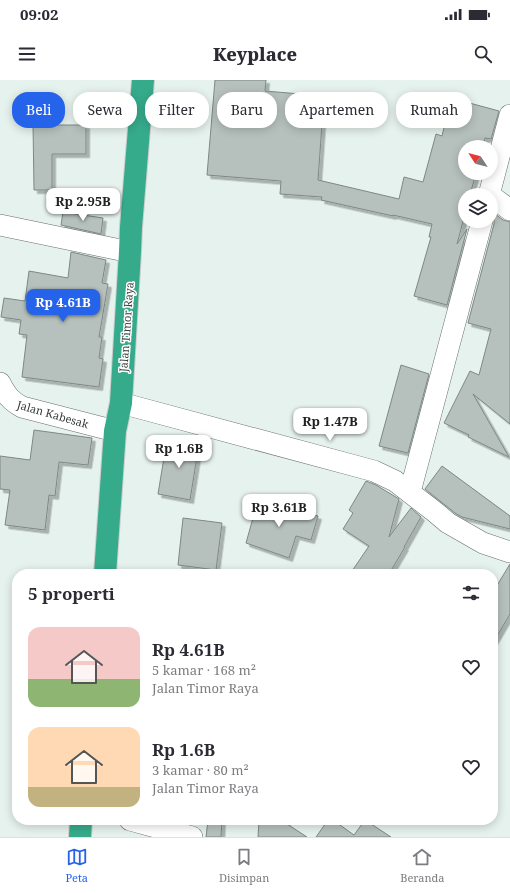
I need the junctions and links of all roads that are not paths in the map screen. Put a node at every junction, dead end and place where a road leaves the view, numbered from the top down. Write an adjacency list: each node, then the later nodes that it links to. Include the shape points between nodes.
1 (142, 80): 8 (highway, Jalan Timor Raya)
2 (510, 115): 3 (street)
3 (491, 188)
4 (498, 201): 5 (street)
5 (510, 210)
6 (0, 225): 8 (street)
7 (480, 228): 12 (street)
8 (130, 252): 10 (highway, Jalan Timor Raya)
9 (0, 383): 11 (street, Jalan Kabesak, via 12,402 22,407)
10 (121, 403): 11 (highway, Jalan Timor Raya); 12 (street, via 374,471)
11 (115, 431): 14 (highway, Jalan Timor Raya)
12 (410, 492): 13 (street, via 448,523 483,543)
13 (510, 552)
14 (105, 569)
15 (80, 825): 17 (highway)
16 (148, 825): 18 (street)
17 (80, 837)
18 (192, 837)

